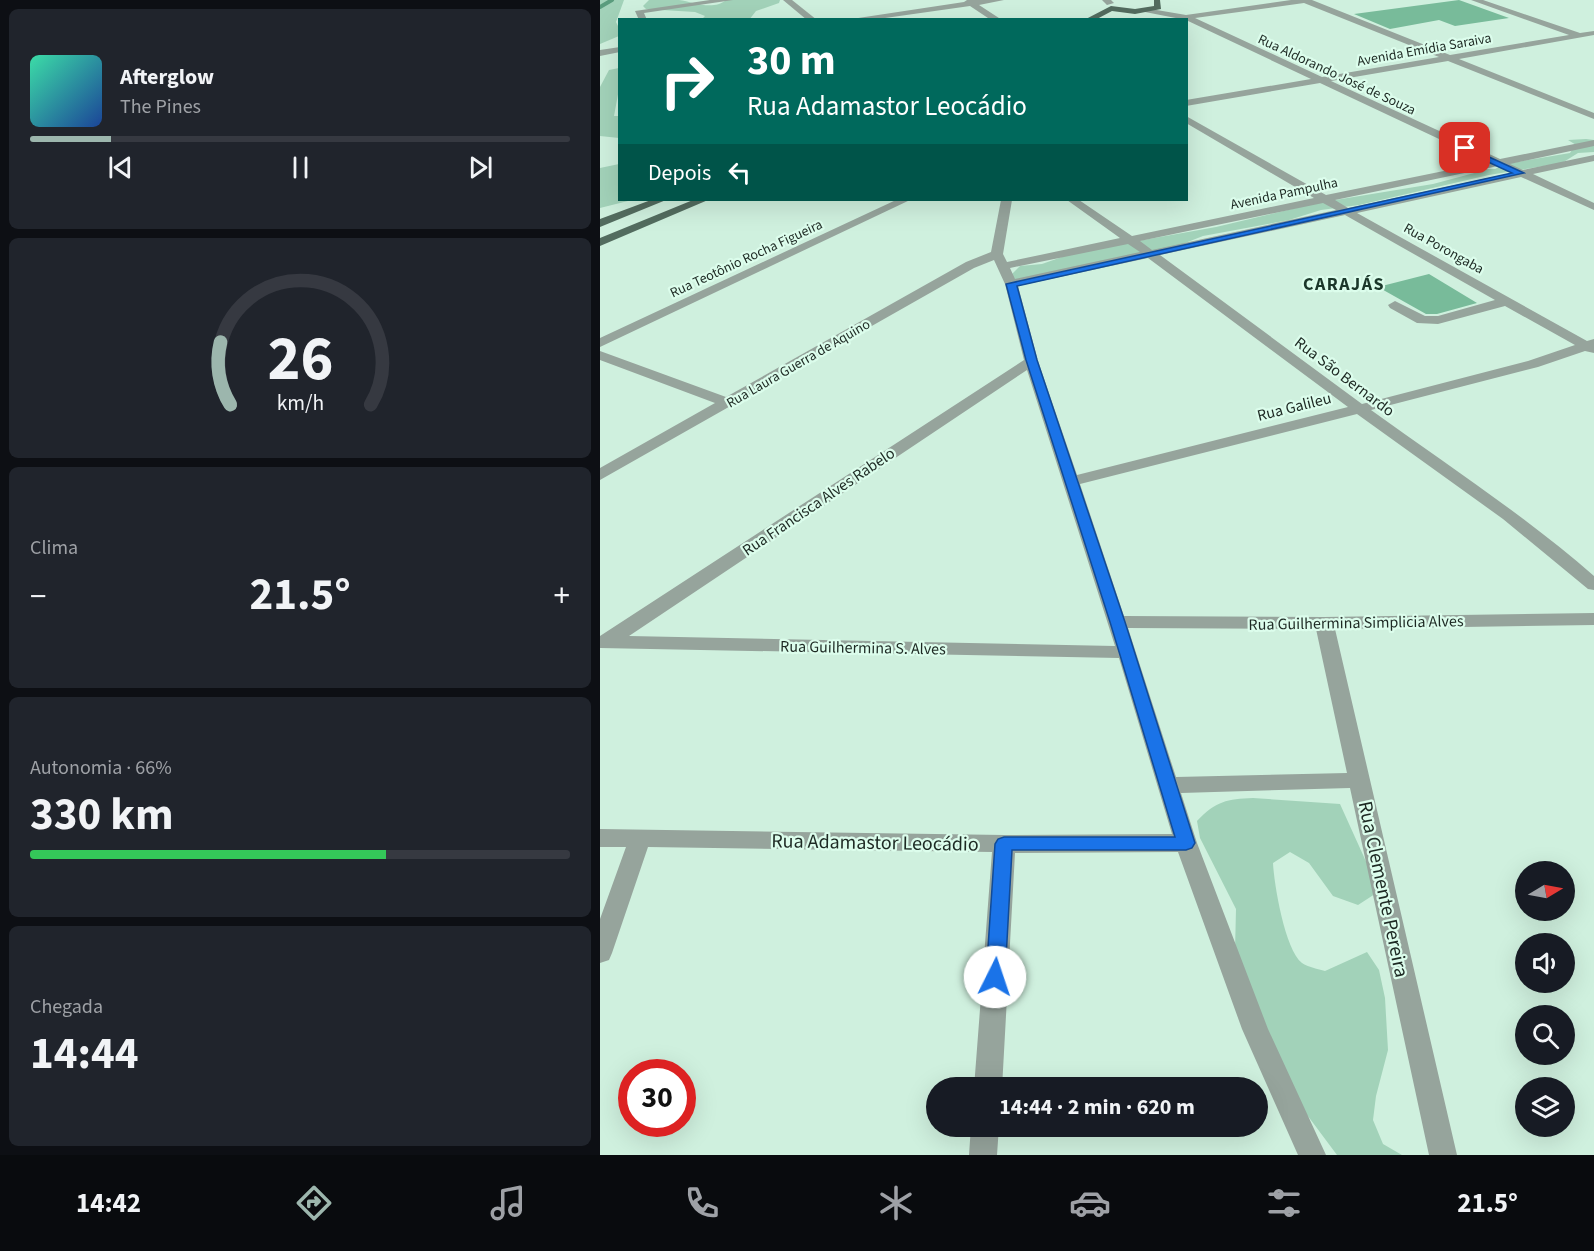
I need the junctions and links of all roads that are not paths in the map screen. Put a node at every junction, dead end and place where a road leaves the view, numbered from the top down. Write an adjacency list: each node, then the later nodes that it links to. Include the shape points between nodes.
1 (729, 0): 12 (street, via 639,11)
2 (787, 0): 13 (street)
3 (1000, 0): 6 (street)
4 (1306, 0): 11 (street); 23 (street)
5 (1475, 0): 19 (street)
6 (967, 2): 14 (street); 15 (street)
7 (1111, 3): 9 (main road); 16 (main road)
8 (1155, 4): 9 (main road); 10 (street, Rua Aldorando José de Souza)
9 (1128, 11): 17 (main road)
10 (1168, 16): 11 (street, Rua Aldorando José de Souza)
11 (1186, 17): 24 (street, Rua Aldorando José de Souza)
12 (642, 18)
13 (810, 18)
14 (862, 18)
15 (995, 18)
16 (1091, 18)
17 (1113, 18)
18 (1594, 33): 19 (street, Avenida Emídia Saraiva)
19 (1580, 36): 20 (street); 23 (street, Avenida Emídia Saraiva)
20 (1594, 40)
21 (618, 49): 22 (street)
22 (600, 53)
23 (1450, 58): 24 (street, Avenida Emídia Saraiva); 26 (street)
24 (1320, 80): 25 (street, Avenida Emídia Saraiva); 31 (street, Rua Aldorando José de Souza)
25 (1188, 102)
26 (1594, 116)
27 (1188, 120): 33 (street, Rua Porongaba)
28 (1594, 144): 29 (street, Avenida Pampulha)
29 (1570, 149): 30 (street, Avenida Pampulha); 31 (street, Avenida Pampulha)
30 (1593, 158): 32 (street, Avenida Pampulha)
31 (1499, 164): 32 (street, Rua Aldorando José de Souza); 33 (street, Avenida Pampulha)
32 (1520, 173): 39 (street, Rua Aldorando José de Souza); 40 (street, Avenida Pampulha)
33 (1326, 200): 40 (street, Rua Porongaba); 42 (street, Avenida Pampulha)
34 (657, 201): 41 (main road)
35 (700, 201): 43 (main road)
36 (902, 201): 48 (street, Rua Teotônio Rocha Figueira)
37 (1006, 201): 45 (street)
38 (1074, 201): 42 (street, Rua São Bernardo)
39 (1594, 207)
40 (1346, 210): 44 (street, Avenida Pampulha); 46 (street, Rua Porongaba)
41 (600, 223)
42 (1133, 240): 44 (street, Rua São Bernardo); 45 (street, Avenida Pampulha)
43 (600, 242)
44 (1150, 253): 45 (street, Avenida Pampulha); 53 (street, Rua São Bernardo)
45 (1004, 268): 51 (street); 52 (street, Rua Laura Guerra de Aquino, via 970,265)
46 (1507, 301): 47 (street, via 1438,320 1422,320); 49 (street, Rua Porongaba)
47 (1395, 305)
48 (600, 343)
49 (1591, 346): 53 (street, Rua Galileu)
50 (600, 355): 52 (street)
51 (1031, 360): 55 (street); 60 (street, Rua Francisca Alves Rabelo)
52 (728, 403): 54 (street, Rua Laura Guerra de Aquino)
53 (1358, 408): 55 (street, Rua Galileu); 56 (street, Rua São Bernardo, via 1524,528)
54 (600, 475)
55 (1070, 482): 58 (street)
56 (1594, 585)
57 (1594, 619): 59 (street, Rua Guilhermina Simplicia Alves)
58 (1118, 622): 59 (street, Rua Guilhermina Simplicia Alves); 61 (street)
59 (1324, 623): 62 (street, Rua Clemente Pereira)
60 (603, 642): 61 (street, Rua Guilhermina S. Alves)
61 (1125, 652): 63 (street)
62 (1360, 780): 63 (street); 73 (street, Rua Clemente Pereira)
63 (1170, 785): 66 (street)
64 (600, 838): 65 (street, Rua Adamastor Leocádio)
65 (640, 839): 67 (street, Rua Adamastor Leocádio); 68 (street)
66 (1186, 843): 67 (street, Rua Adamastor Leocádio); 72 (street, via 1254,1029)
67 (1004, 844): 69 (street)
68 (600, 953)
69 (989, 1077)
70 (984, 1137): 71 (street)
71 (983, 1155)
72 (1312, 1155)
73 (1443, 1155)

